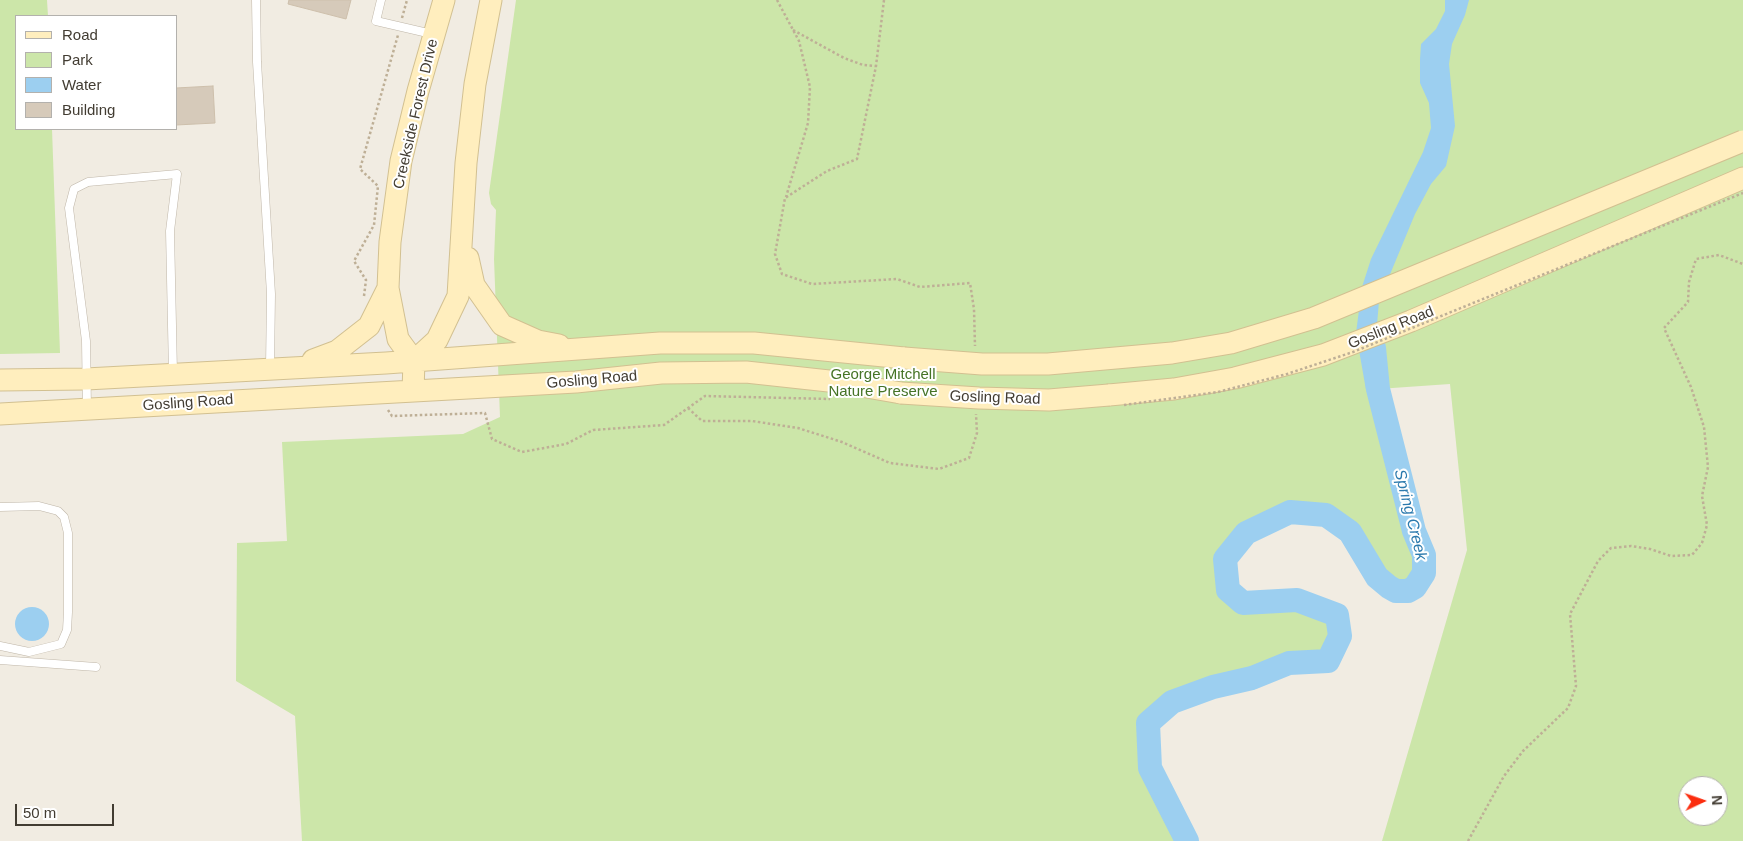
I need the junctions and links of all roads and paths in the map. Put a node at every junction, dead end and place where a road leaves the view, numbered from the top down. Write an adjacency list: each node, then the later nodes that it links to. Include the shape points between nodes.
1 (256, 0): 21 (lane, via 270,277)
2 (381, 0): 8 (lane, via 376,21)
3 (444, 0): 8 (main road, Creekside Forest Drive)
4 (491, 0): 14 (main road, via 475,84 466,163)
5 (777, 0): 7 (path)
6 (884, 0): 9 (path)
7 (793, 30): 9 (path, via 844,58); 13 (path, via 799,40 810,87 808,123)
8 (434, 34): 16 (main road, Creekside Forest Drive, via 401,161 390,242)
9 (876, 66): 13 (path, via 858,159 826,171)
10 (1743, 141): 18 (main road, Gosling Road, bridge, via 1314,318 1231,343 1172,353 1048,364 982,364 754,343 660,343)
11 (1743, 178): 25 (main road, Gosling Road, bridge, via 1411,321 1323,355 1235,378 1174,389 1049,400 979,398 901,393 746,372 661,373)
12 (1743, 192): 27 (path, bridge, via 1345,355 1218,392)
13 (785, 198): 17 (path, via 775,254 782,274 812,284 897,278 920,287 970,283)
14 (463, 237): 18 (main road, via 474,285 502,324 538,341); 19 (main road, via 458,296 437,340)
15 (1743, 264): 35 (path, via 1719,255 1696,259 1688,302 1664,328 1692,387 1704,427 1708,467 1702,496 1707,525 1702,543 1692,555 1671,556 1630,546 1611,548 1598,561 1570,614 1576,686 1568,708 1523,751 1504,776)
16 (388, 288): 19 (main road, Creekside Forest Drive, via 398,339); 20 (main road, Creekside Forest Drive, via 369,326 337,352)
17 (975, 347)
18 (576, 349): 19 (main road, Gosling Road)
19 (414, 361): 20 (main road, Gosling Road); 25 (main road)
20 (297, 366): 21 (main road, Gosling Road)
21 (270, 369): 22 (main road, Gosling Road)
22 (173, 373): 23 (main road, Gosling Road); 23 (lane, via 170,231 177,174 88,182 74,189 69,208 86,341)
23 (86, 378): 24 (main road, Gosling Road); 29 (lane)
24 (0, 380)
25 (413, 392): 29 (main road, Gosling Road)
26 (976, 404): 28 (path, via 977,433 969,458 939,468 890,462 798,428 752,421 702,421)
27 (1123, 405)
28 (688, 408)
29 (87, 410): 30 (main road, Gosling Road)
30 (0, 414)
31 (0, 507): 32 (lane, via 39,506 58,511 64,518 68,533 67,630 61,644 29,652)
32 (0, 646)
33 (0, 660): 34 (lane)
34 (96, 667)
35 (1468, 841)

